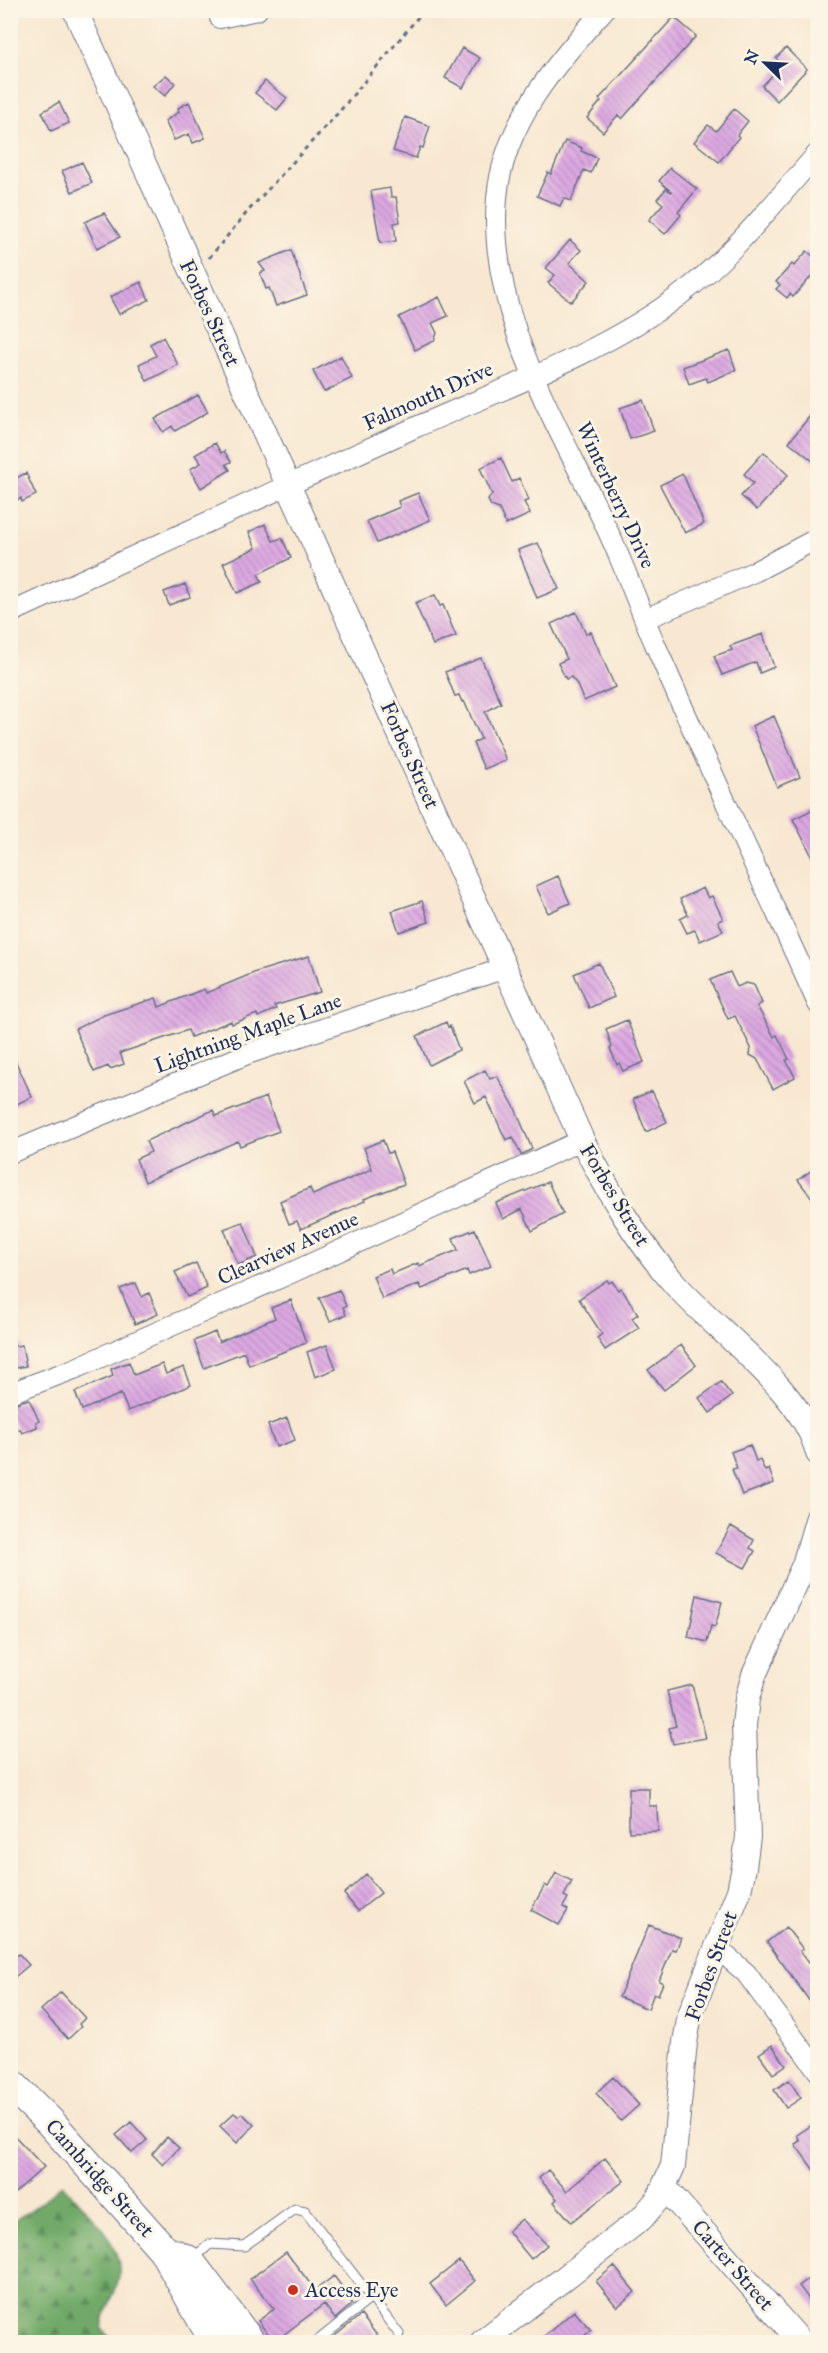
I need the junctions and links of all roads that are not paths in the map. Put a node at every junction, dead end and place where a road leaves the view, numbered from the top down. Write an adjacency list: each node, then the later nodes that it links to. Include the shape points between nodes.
1 (75, 10): 7 (street, Forbes Street)
2 (258, 10): 4 (street)
3 (604, 10): 6 (street, Winterberry Drive, via 551,73 524,114 502,168 496,226 500,268 517,337)
4 (220, 18)
5 (818, 153): 6 (street, Falmouth Drive, via 716,266 681,294 621,334)
6 (534, 375): 7 (street, Falmouth Drive); 10 (street, Winterberry Drive)
7 (289, 484): 9 (street, Falmouth Drive); 11 (street, Forbes Street)
8 (818, 538): 10 (street, via 756,571)
9 (10, 613)
10 (645, 619): 12 (street, Winterberry Drive)
11 (505, 968): 13 (street, Forbes Street); 14 (street, Lightning Maple Lane, via 247,1054)
12 (816, 999)
13 (582, 1140): 15 (street, Clearview Avenue, via 85,1364); 16 (street, Forbes Street, via 645,1248 673,1283 796,1408)
14 (10, 1153)
15 (10, 1393)
16 (818, 1452)
17 (818, 1517): 18 (street, Forbes Street, via 804,1565 747,1699 744,1725 748,1837 739,1891)
18 (716, 1947): 19 (street, via 746,1973); 21 (street, Forbes Street, via 694,2004 685,2042 674,2158)
19 (818, 2071)
20 (10, 2083): 22 (main road, Cambridge Street)
21 (665, 2188): 28 (street, Forbes Street, via 642,2218); 29 (street, Carter Street)
22 (176, 2255): 23 (lane, via 210,2244 244,2246 295,2209 305,2211); 25 (main road, Cambridge Street); 26 (main road, Cambridge Street)
23 (371, 2298): 24 (lane); 27 (lane)
24 (399, 2334)
25 (215, 2343)
26 (250, 2343)
27 (316, 2343)
28 (482, 2343)
29 (801, 2343)

